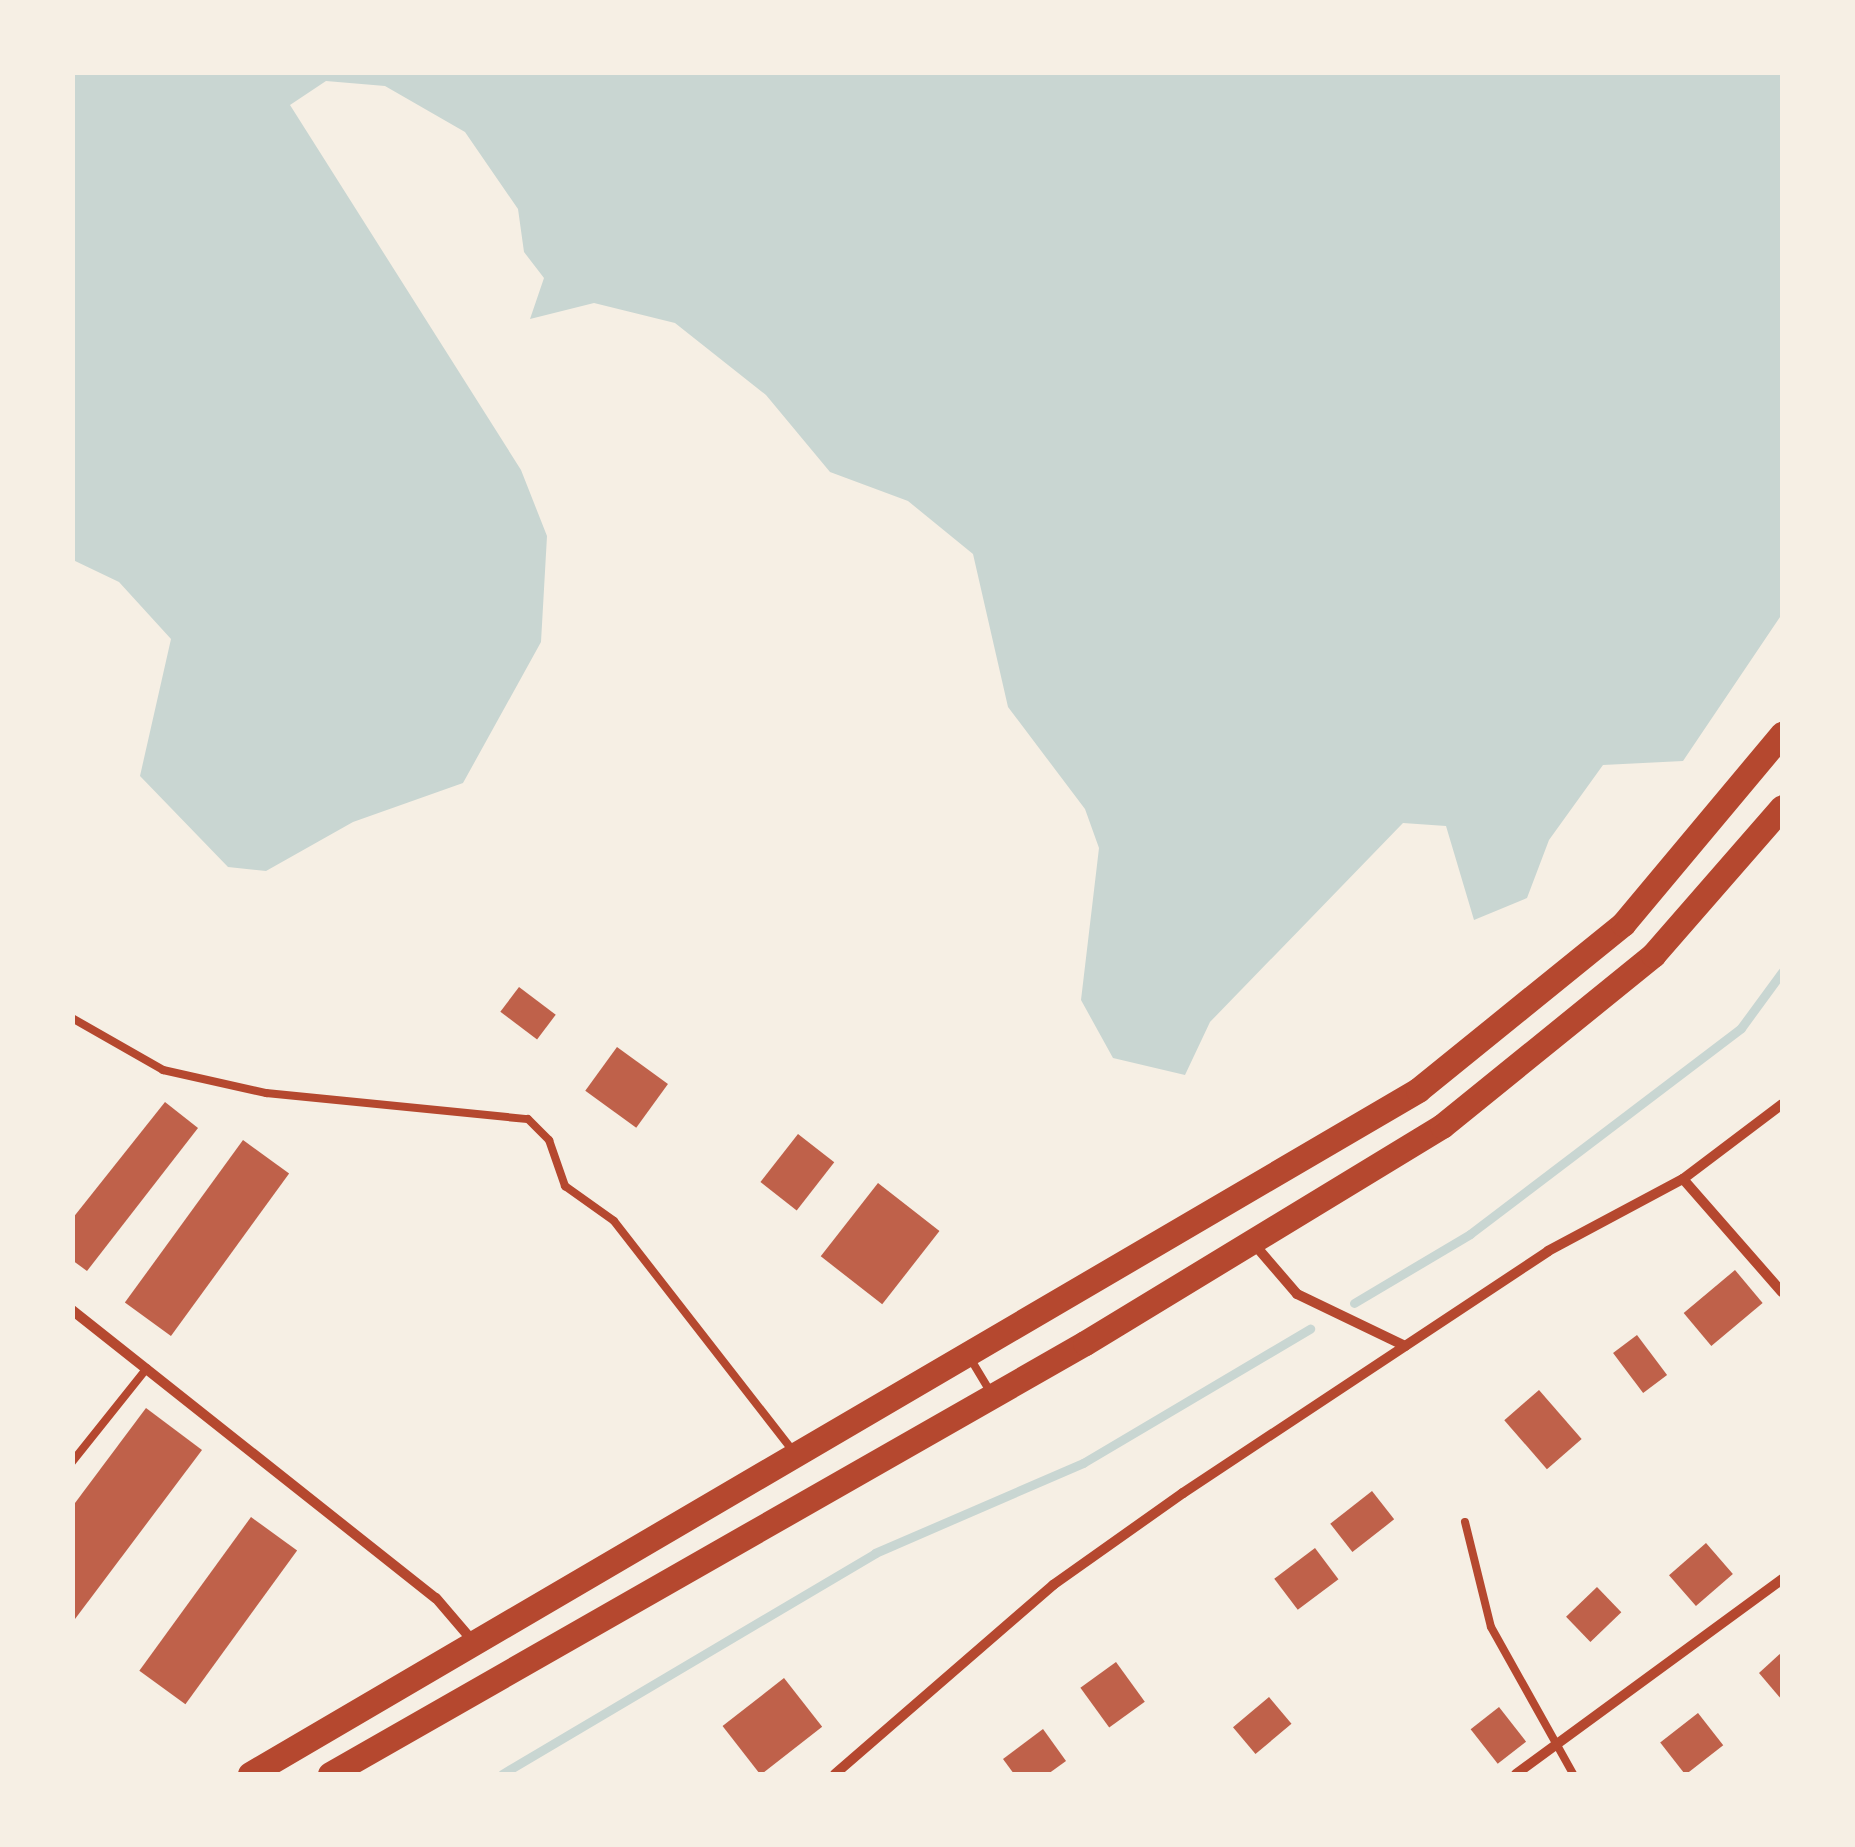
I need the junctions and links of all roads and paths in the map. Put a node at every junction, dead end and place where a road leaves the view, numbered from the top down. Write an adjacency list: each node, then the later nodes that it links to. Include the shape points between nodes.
1 (1782, 734): 10 (main road, via 1635,912 1489,1040 1325,1152)
2 (1782, 807): 6 (main road, via 1713,893 1586,1018 1442,1126)
3 (72, 1018): 13 (lane, via 162,1070 266,1093 528,1119 549,1140 565,1186 614,1221)
4 (1782, 1104): 5 (street)
5 (1682, 1179): 7 (street); 9 (street, via 1548,1251)
6 (1254, 1244): 9 (street, via 1297,1294); 12 (main road)
7 (1782, 1292)
8 (72, 1310): 11 (street)
9 (1405, 1346): 21 (street, via 1053,1585)
10 (970, 1358): 12 (lane); 13 (main road)
11 (148, 1367): 14 (lane); 17 (street, via 436,1598)
12 (992, 1395): 20 (main road)
13 (796, 1456): 17 (main road)
14 (72, 1462)
15 (1465, 1522): 18 (lane, via 1491,1627)
16 (1782, 1579): 18 (street)
17 (472, 1639): 19 (main road)
18 (1552, 1747): 22 (street); 23 (lane)
19 (250, 1774)
20 (330, 1774)
21 (835, 1774)
22 (1516, 1774)
23 (1573, 1774)

